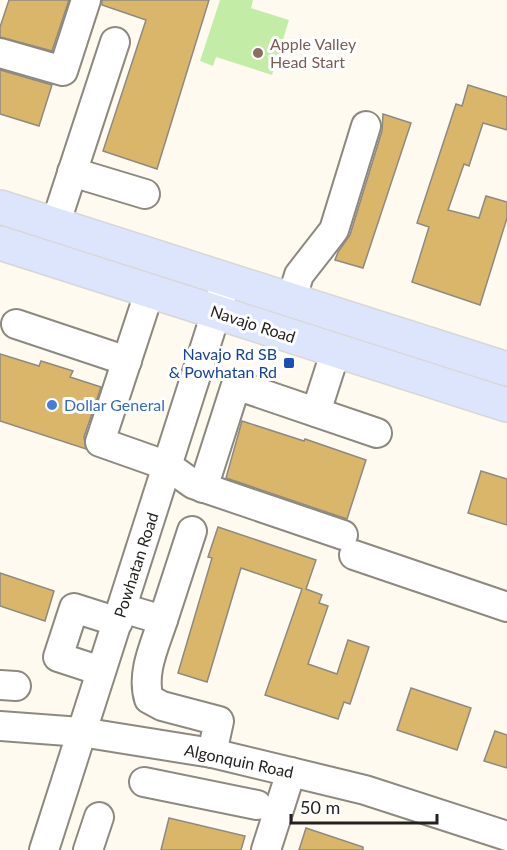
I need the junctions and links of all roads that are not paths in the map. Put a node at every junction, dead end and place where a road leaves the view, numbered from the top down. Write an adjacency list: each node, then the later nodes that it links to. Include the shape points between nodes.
1 (86, 0): 3 (street, via 63,71)
2 (115, 42): 5 (street)
3 (0, 53)
4 (366, 126): 12 (street, via 334,230 299,276)
5 (72, 172): 6 (street); 8 (street)
6 (145, 194)
7 (0, 207): 8 (main road, Navajo Road)
8 (55, 225): 10 (main road, Navajo Road)
9 (0, 243): 11 (main road, Navajo Road)
10 (227, 281): 12 (main road, Navajo Road); 13 (street, Powhatan Road)
11 (150, 290): 13 (main road, Navajo Road); 16 (street)
12 (291, 301): 17 (main road, Navajo Road)
13 (217, 312): 15 (main road, Navajo Road); 21 (street, Powhatan Road)
14 (16, 324): 16 (street)
15 (336, 350): 18 (main road, Navajo Road); 19 (street)
16 (127, 361): 21 (street, via 100,442)
17 (507, 369)
18 (507, 405)
19 (316, 412): 20 (street); 22 (street, via 236,385)
20 (377, 433)
21 (168, 466): 22 (street); 25 (street, Powhatan Road)
22 (203, 488): 24 (street)
23 (192, 531): 26 (street)
24 (507, 607)
25 (120, 615): 26 (street); 27 (street, Powhatan Road); 27 (street, via 74,608 58,657)
26 (163, 620): 30 (street, via 149,665 145,687 148,699 219,721)
27 (101, 671): 29 (street, Powhatan Road)
28 (0, 726): 29 (street, Algonquin Road)
29 (81, 732): 30 (street, Algonquin Road); 37 (street, Powhatan Road)
30 (204, 751): 31 (street, Algonquin Road); 33 (street)
31 (291, 772): 36 (street, Algonquin Road, via 365,790); 39 (street)
32 (144, 782): 33 (street)
33 (189, 791): 34 (street)
34 (257, 805)
35 (99, 817): 38 (street)
36 (507, 836)
37 (44, 850)
38 (88, 850)
39 (266, 850)

